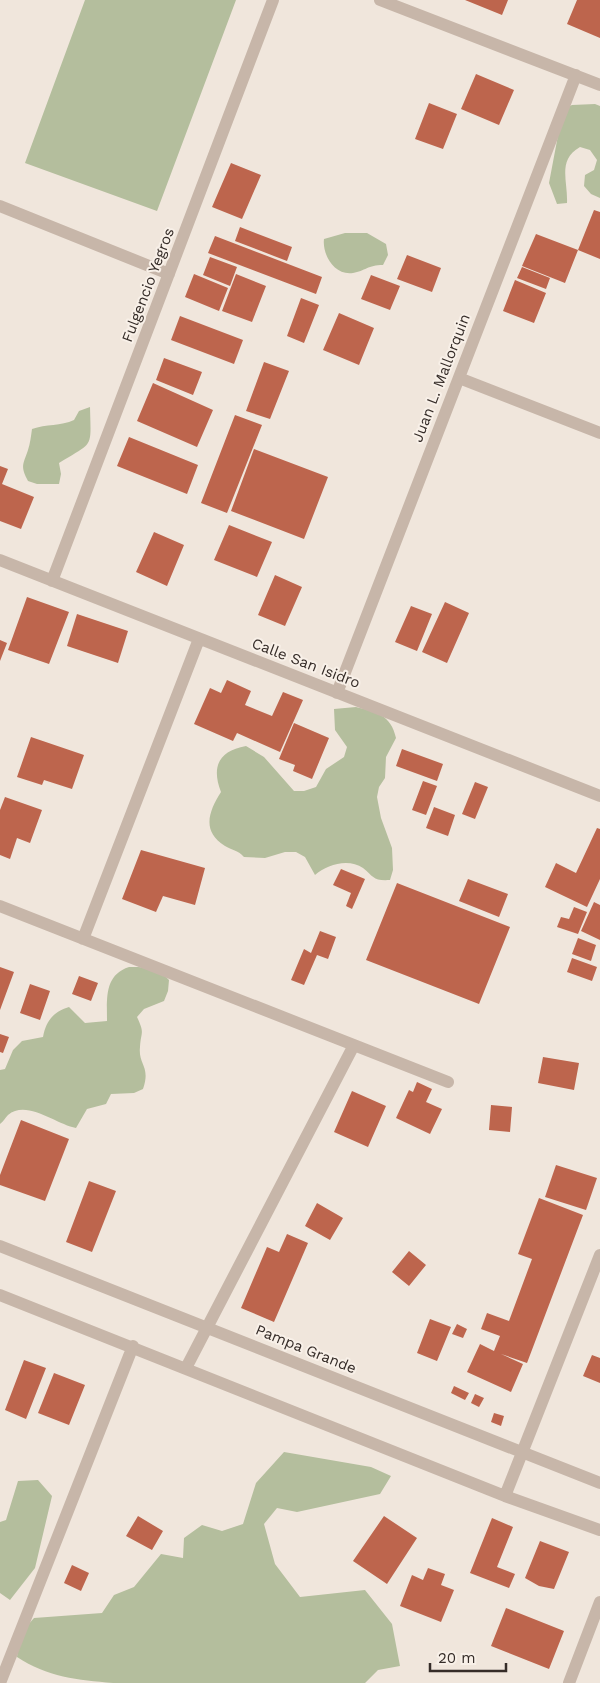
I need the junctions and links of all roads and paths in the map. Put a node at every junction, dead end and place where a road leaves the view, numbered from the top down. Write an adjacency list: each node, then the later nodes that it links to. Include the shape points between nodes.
1 (273, 0): 6 (street, Fulgencio Yegros)
2 (380, 0): 3 (street)
3 (576, 75): 4 (street); 7 (street, Juan L. Mallorquin)
4 (600, 85)
5 (0, 206): 6 (street)
6 (169, 274): 10 (street, Fulgencio Yegros)
7 (459, 378): 8 (street); 12 (street, Juan L. Mallorquin)
8 (600, 433)
9 (0, 560): 10 (street, Calle San Isidro)
10 (52, 580): 11 (street, Calle San Isidro)
11 (199, 639): 12 (street, Calle San Isidro); 15 (street)
12 (338, 693): 13 (street, Calle San Isidro)
13 (600, 796)
14 (0, 906): 15 (street)
15 (83, 939): 16 (street)
16 (354, 1045): 17 (street); 21 (street)
17 (448, 1082)
18 (0, 1246): 21 (street, Pampa Grande)
19 (600, 1255): 24 (street)
20 (0, 1295): 22 (street)
21 (208, 1327): 23 (street); 24 (street, Pampa Grande)
22 (133, 1346): 23 (street); 29 (street)
23 (186, 1368): 26 (street)
24 (522, 1452): 25 (street, Pampa Grande); 26 (street)
25 (600, 1483)
26 (505, 1496): 27 (street)
27 (600, 1530)
28 (600, 1602): 30 (street)
29 (0, 1683)
30 (569, 1683)

